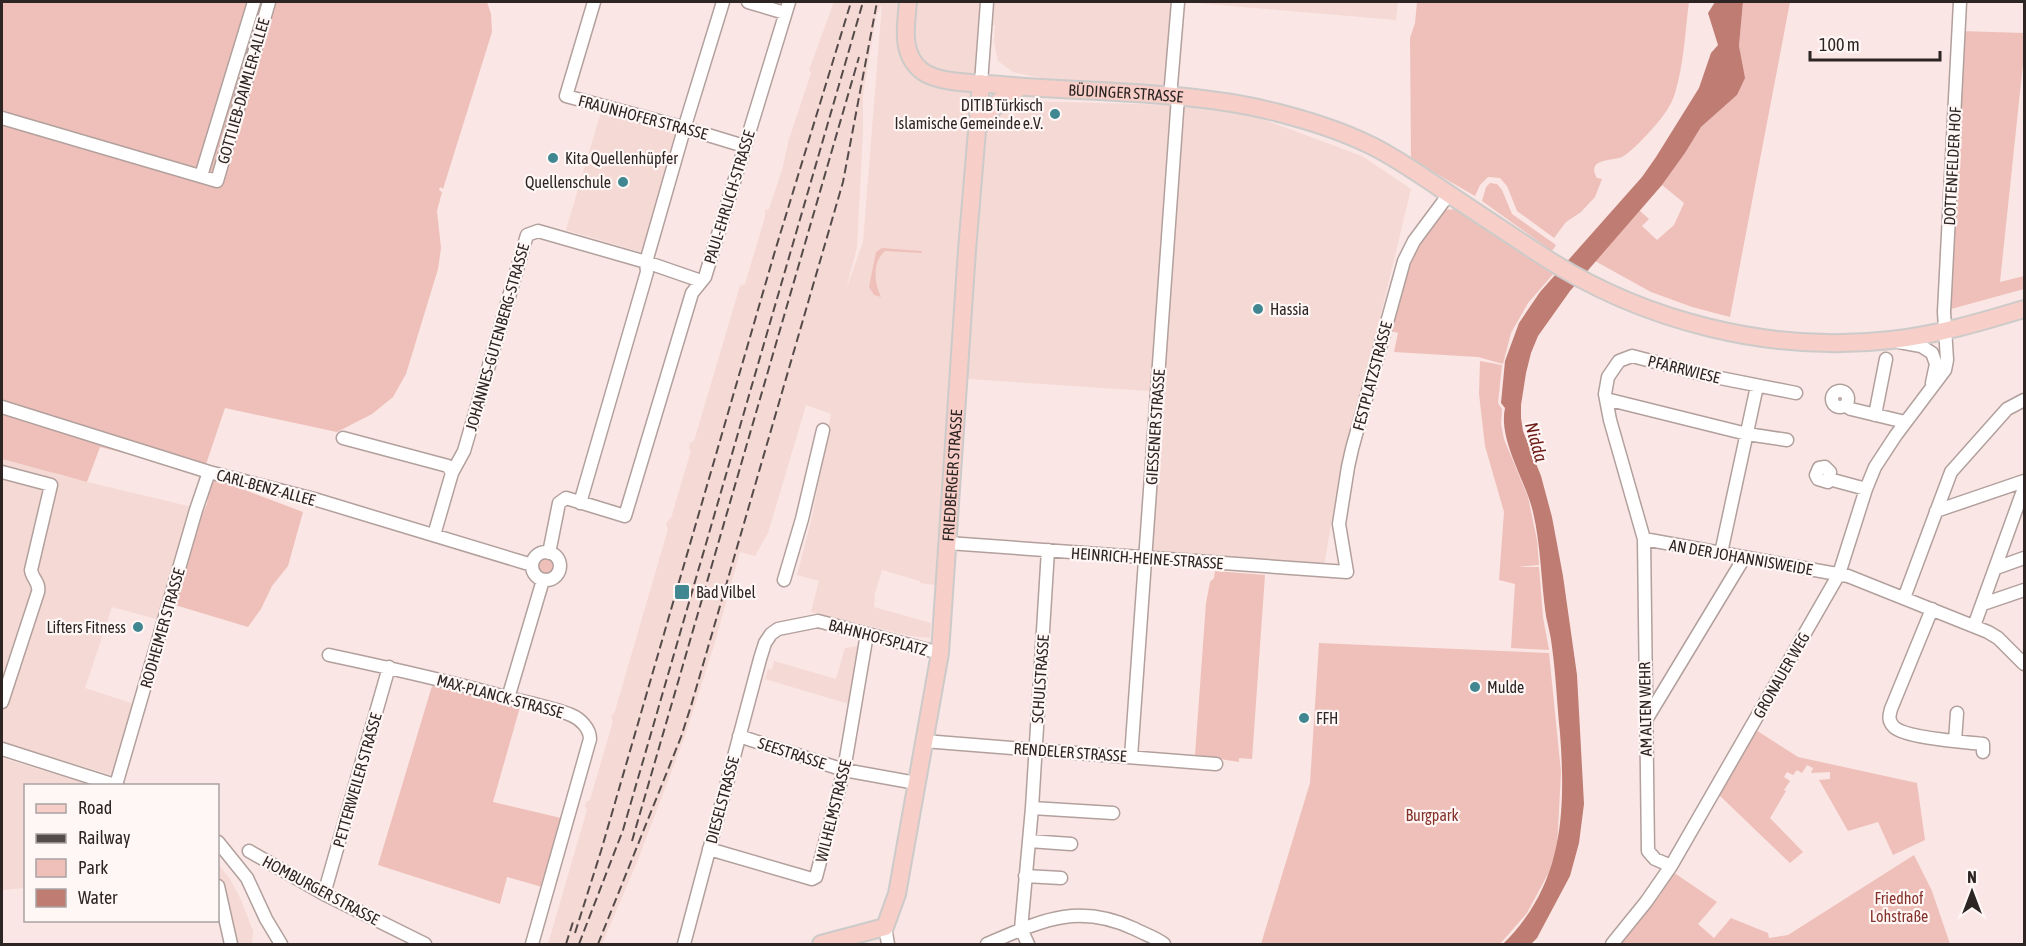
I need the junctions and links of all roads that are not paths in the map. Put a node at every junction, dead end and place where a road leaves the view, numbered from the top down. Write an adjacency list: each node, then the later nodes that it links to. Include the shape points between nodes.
1 (254, 2): 18 (street, GOTTLIEB-DAIMLER-ALLEE)
2 (269, 2): 18 (street, GOTTLIEB-DAIMLER-ALLEE, via 218,181)
3 (594, 2): 16 (street, FRAUNHOFER STRASSE, via 566,96)
4 (723, 2): 16 (street)
5 (748, 2): 10 (street)
6 (909, 2): 11 (main road, BÜDINGER STRASSE, via 906,40 915,64 932,77)
7 (987, 2): 11 (street, FRIEDBERGER STRASSE)
8 (1178, 2): 13 (street, GIESSENER STRASSE)
9 (1960, 2): 23 (street, DOTTENFELDER HOF)
10 (787, 7): 17 (street, PAUL-EHRLICH-STRASSE)
11 (981, 83): 12 (main road, BÜDINGER STRASSE); 15 (main road, FRIEDBERGER STRASSE)
12 (1021, 87): 13 (main road, BÜDINGER STRASSE); 15 (main road, via 999,101)
13 (1174, 97): 19 (main road, BÜDINGER STRASSE, via 1246,105 1343,133 1396,159); 56 (street, GIESSENER STRASSE)
14 (2, 118): 18 (street)
15 (979, 126): 52 (main road, FRIEDBERGER STRASSE)
16 (685, 128): 17 (street, FRAUNHOFER STRASSE); 20 (street)
17 (744, 146): 21 (street, PAUL-EHRLICH-STRASSE)
18 (201, 176)
19 (1449, 194): 24 (main road, BÜDINGER STRASSE, via 1541,255 1599,287 1662,313 1729,331 1779,339); 61 (street, FESTPLATZSTRASSE, via 1404,261 1355,439 1340,518)
20 (646, 262): 21 (street, JOHANNES-GUTENBERG-STRASSE); 39 (street, JOHANNES-GUTENBERG-STRASSE, via 538,231 527,235 464,451); 46 (street, via 647,272)
21 (701, 281): 46 (street, PAUL-EHRLICH-STRASSE, via 692,293 625,516)
22 (2025, 309): 23 (main road, BÜDINGER STRASSE)
23 (1945, 331): 24 (main road, BÜDINGER STRASSE); 28 (street, GRONAUER WEG, via 1945,370)
24 (1892, 340): 28 (street, GRONAUER WEG, via 1921,346 1932,353 1936,371)
25 (1887, 358): 33 (street)
26 (1757, 386): 27 (street, PFARRWIESE); 29 (street, PFARRWIESE, via 1628,356 1609,374); 36 (street)
27 (1796, 393)
28 (1926, 395): 34 (street, GRONAUER WEG)
29 (1606, 399): 36 (street); 51 (street, PFARRWIESE)
30 (2025, 400): 47 (street, via 2007,409 1955,466)
31 (1846, 406): 33 (street)
32 (2, 407): 41 (street, CARL-BENZ-ALLEE)
33 (1875, 415): 34 (street)
34 (1905, 422): 45 (street, GRONAUER WEG, via 1875,467)
35 (823, 430): 64 (street)
36 (1747, 434): 38 (street); 55 (street)
37 (343, 438): 39 (street)
38 (1787, 440)
39 (450, 469): 50 (street)
40 (2, 472): 77 (street, via 51,485 32,570 38,592)
41 (209, 472): 50 (street, CARL-BENZ-ALLEE); 91 (street, RODHEIMER STRASSE)
42 (1829, 479): 45 (street)
43 (2025, 481): 47 (street)
44 (2025, 488): 49 (street)
45 (1866, 489): 62 (street, GRONAUER WEG)
46 (580, 503): 54 (street, via 566,498 560,503)
47 (1936, 511): 66 (street)
48 (2025, 525): 49 (street)
49 (2009, 530): 60 (street)
50 (434, 535): 59 (street, CARL-BENZ-ALLEE)
51 (1644, 539): 55 (street, AN DER JOHANNISWEIDE); 79 (street, AM ALTEN WEHR)
52 (948, 543): 53 (street, HEINRICH-HEINE-STRASSE); 71 (main road, FRIEDBERGER STRASSE)
53 (1048, 550): 56 (street, HEINRICH-HEINE-STRASSE); 84 (street, SCHULSTRASSE)
54 (549, 553): 59 (street, via 537,555); 63 (street, via 558,559 560,568 554,578)
55 (1721, 554): 57 (street, AN DER JOHANNISWEIDE)
56 (1145, 558): 61 (street, HEINRICH-HEINE-STRASSE); 86 (street, GIESSENER STRASSE)
57 (1744, 558): 62 (street, AN DER JOHANNISWEIDE); 79 (street)
58 (2025, 558): 60 (street)
59 (532, 565): 63 (street, via 534,573)
60 (1996, 568): 67 (street)
61 (1347, 572)
62 (1839, 574): 66 (street, AN DER JOHANNISWEIDE); 99 (street, GRONAUER WEG)
63 (543, 580): 76 (street)
64 (784, 580)
65 (2025, 590): 67 (street)
66 (1904, 598): 68 (street, AN DER JOHANNISWEIDE)
67 (1983, 604): 69 (street)
68 (1932, 609): 69 (street, AN DER JOHANNISWEIDE); 82 (street, via 1889,718 1900,730)
69 (1974, 626): 74 (street, AN DER JOHANNISWEIDE, via 1998,638)
70 (867, 634): 71 (street, BAHNHOFSPLATZ); 73 (street, BAHNHOFSPLATZ, via 818,621 786,626 771,634); 88 (street, WILHELMSTRASSE)
71 (940, 653): 81 (main road, FRIEDBERGER STRASSE)
72 (329, 655): 75 (street, MAX-PLANCK-STRASSE)
73 (760, 656): 80 (street, DIESELSTRASSE)
74 (2025, 664)
75 (388, 667): 76 (street, MAX-PLANCK-STRASSE); 103 (street, PETTERWEILER STRASSE)
76 (508, 698): 109 (street, MAX-PLANCK-STRASSE, via 572,715 590,734)
77 (2, 702)
78 (1957, 713): 82 (street)
79 (1645, 721): 99 (street, AM ALTEN WEHR, via 1648,851)
80 (739, 736): 88 (street, SEESTRASSE); 97 (street, DIESELSTRASSE)
81 (924, 741): 84 (street, RENDELER STRASSE); 89 (main road, FRIEDBERGER STRASSE)
82 (1955, 741): 85 (street, via 1983,744)
83 (2, 748): 90 (street)
84 (1036, 749): 86 (street, RENDELER STRASSE); 92 (street, SCHULSTRASSE)
85 (1983, 752)
86 (1131, 757): 87 (street, RENDELER STRASSE)
87 (1216, 764)
88 (844, 770): 89 (street, SEESTRASSE); 97 (street, WILHELMSTRASSE, via 815,879)
89 (916, 783): 104 (main road, FRIEDBERGER STRASSE, via 897,894)
90 (114, 784)
91 (117, 784)
92 (1032, 808): 93 (street); 94 (street, SCHULSTRASSE)
93 (1113, 813)
94 (1029, 841): 96 (street); 100 (street, SCHULSTRASSE)
95 (219, 843): 107 (street, HOMBURGER STRASSE, via 247,878)
96 (1071, 844)
97 (709, 849): 110 (street, DIESELSTRASSE)
98 (249, 851): 103 (street, HOMBURGER STRASSE)
99 (1671, 866): 116 (street, GRONAUER WEG)
100 (1025, 876): 101 (street); 105 (street, SCHULSTRASSE)
101 (1061, 878)
102 (219, 891): 106 (street)
103 (324, 894): 108 (street, HOMBURGER STRASSE)
104 (885, 927): 111 (main road); 112 (street, FRIEDBERGER STRASSE)
105 (1021, 930): 113 (street); 114 (street, SCHULSTRASSE); 115 (street, via 1043,921 1085,915 1105,917)
106 (231, 945)
107 (281, 945)
108 (425, 945)
109 (532, 945)
110 (684, 945)
111 (821, 945)
112 (888, 945)
113 (987, 945)
114 (1028, 945)
115 (1164, 945)
116 (1612, 945)

